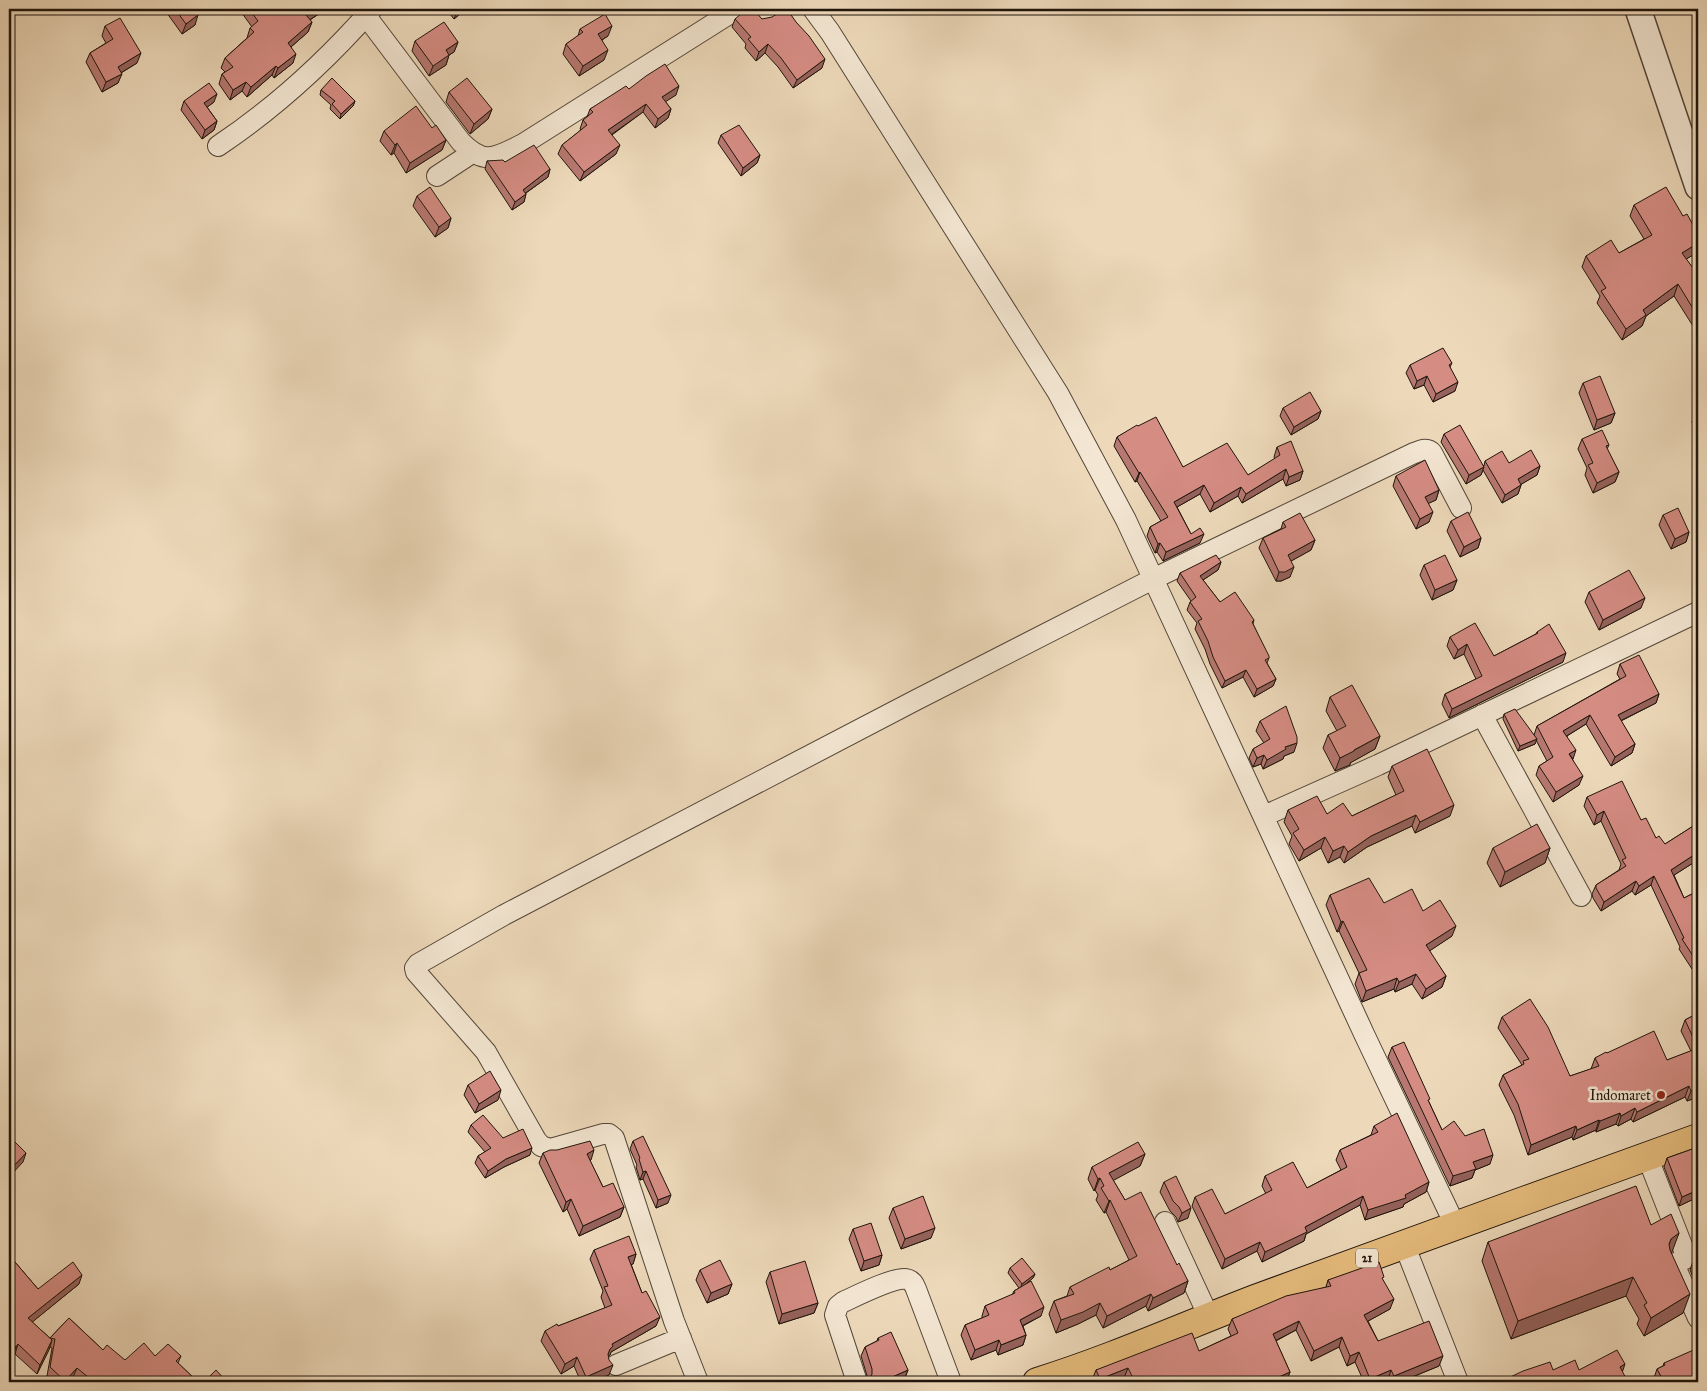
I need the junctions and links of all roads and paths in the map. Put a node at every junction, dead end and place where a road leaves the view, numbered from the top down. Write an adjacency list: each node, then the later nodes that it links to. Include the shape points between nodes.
1 (737, 9): 6 (street, via 523,144 487,158)
2 (813, 9): 10 (street, via 1058,394 1126,520)
3 (1638, 9): 8 (street)
4 (369, 12): 5 (street, via 322,62 271,107); 6 (street, via 460,142)
5 (218, 146)
6 (472, 153): 7 (street)
7 (437, 176)
8 (1698, 187)
9 (1461, 508): 10 (street, via 1432,453 1424,449)
10 (1153, 579): 13 (street); 22 (street, via 504,915 415,968 486,1052 541,1146 550,1149 603,1134 614,1138)
11 (1698, 612): 12 (street)
12 (1482, 715): 13 (street); 14 (street)
13 (1264, 816): 18 (street)
14 (1581, 896)
15 (1698, 1138): 16 (highway, 21)
16 (1647, 1156): 18 (highway, 21); 21 (street, via 1687,1258 1674,1264)
17 (1165, 1222): 20 (street)
18 (1456, 1225): 19 (highway, 21)
19 (1404, 1244): 20 (highway, 21); 29 (street)
20 (1209, 1317): 24 (highway, 21)
21 (1698, 1318)
22 (681, 1338): 23 (street); 25 (street)
23 (616, 1365)
24 (1081, 1376): 28 (highway, 21)
25 (698, 1382)
26 (857, 1382): 27 (street, via 834,1315 838,1306 896,1280 907,1279 916,1289)
27 (951, 1382)
28 (1037, 1382)
29 (1458, 1382)

